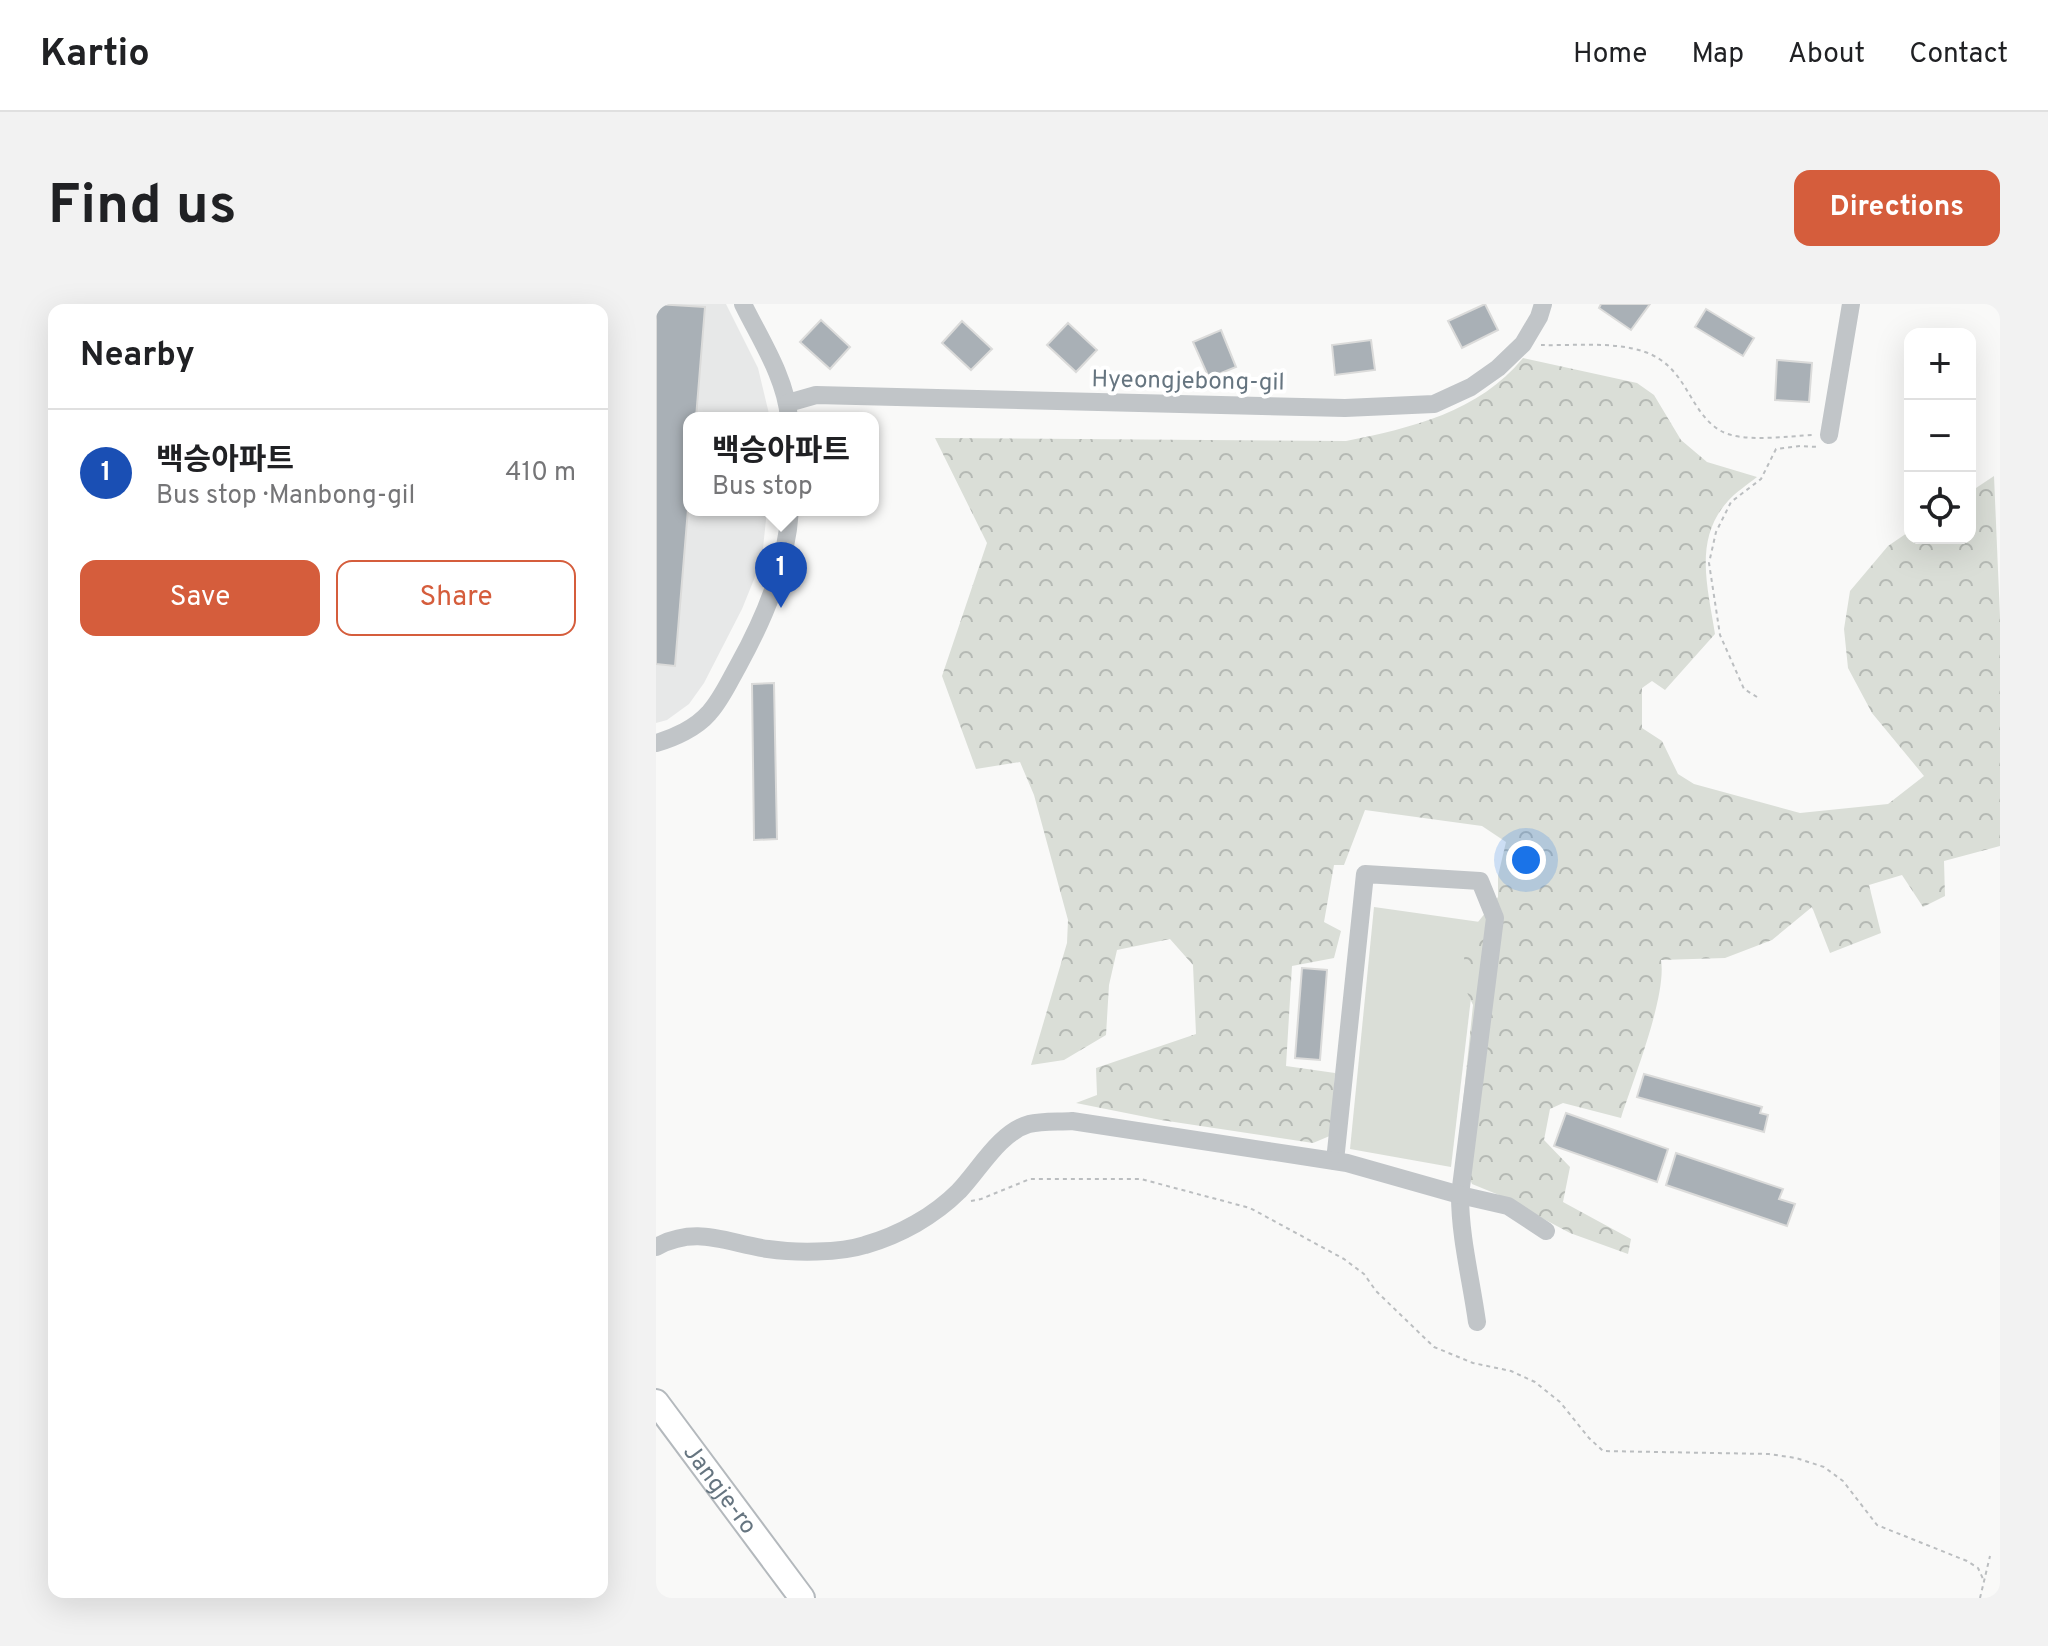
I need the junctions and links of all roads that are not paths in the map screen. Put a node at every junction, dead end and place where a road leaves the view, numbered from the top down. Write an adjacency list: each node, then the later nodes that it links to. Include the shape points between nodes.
1 (743, 304): 4 (street)
2 (1543, 304): 4 (street, Hyeongjebong-gil, via 1523,344 1498,368 1434,404 1389,408 816,395)
3 (1851, 304): 5 (street)
4 (788, 410)
5 (1829, 435)
6 (789, 516): 7 (street, via 770,603 726,689 693,727)
7 (656, 743)
8 (1335, 1161): 9 (street); 9 (street, via 1365,874 1480,881 1495,918); 11 (street, via 1072,1121 1030,1124 1009,1135 945,1204 905,1230 863,1246 769,1249 698,1235)
9 (1460, 1195): 10 (street, via 1508,1206); 12 (street, via 1460,1228)
10 (1546, 1231)
11 (656, 1247)
12 (1477, 1322)
13 (656, 1402): 14 (main road, Jangje-ro)
14 (800, 1598)

